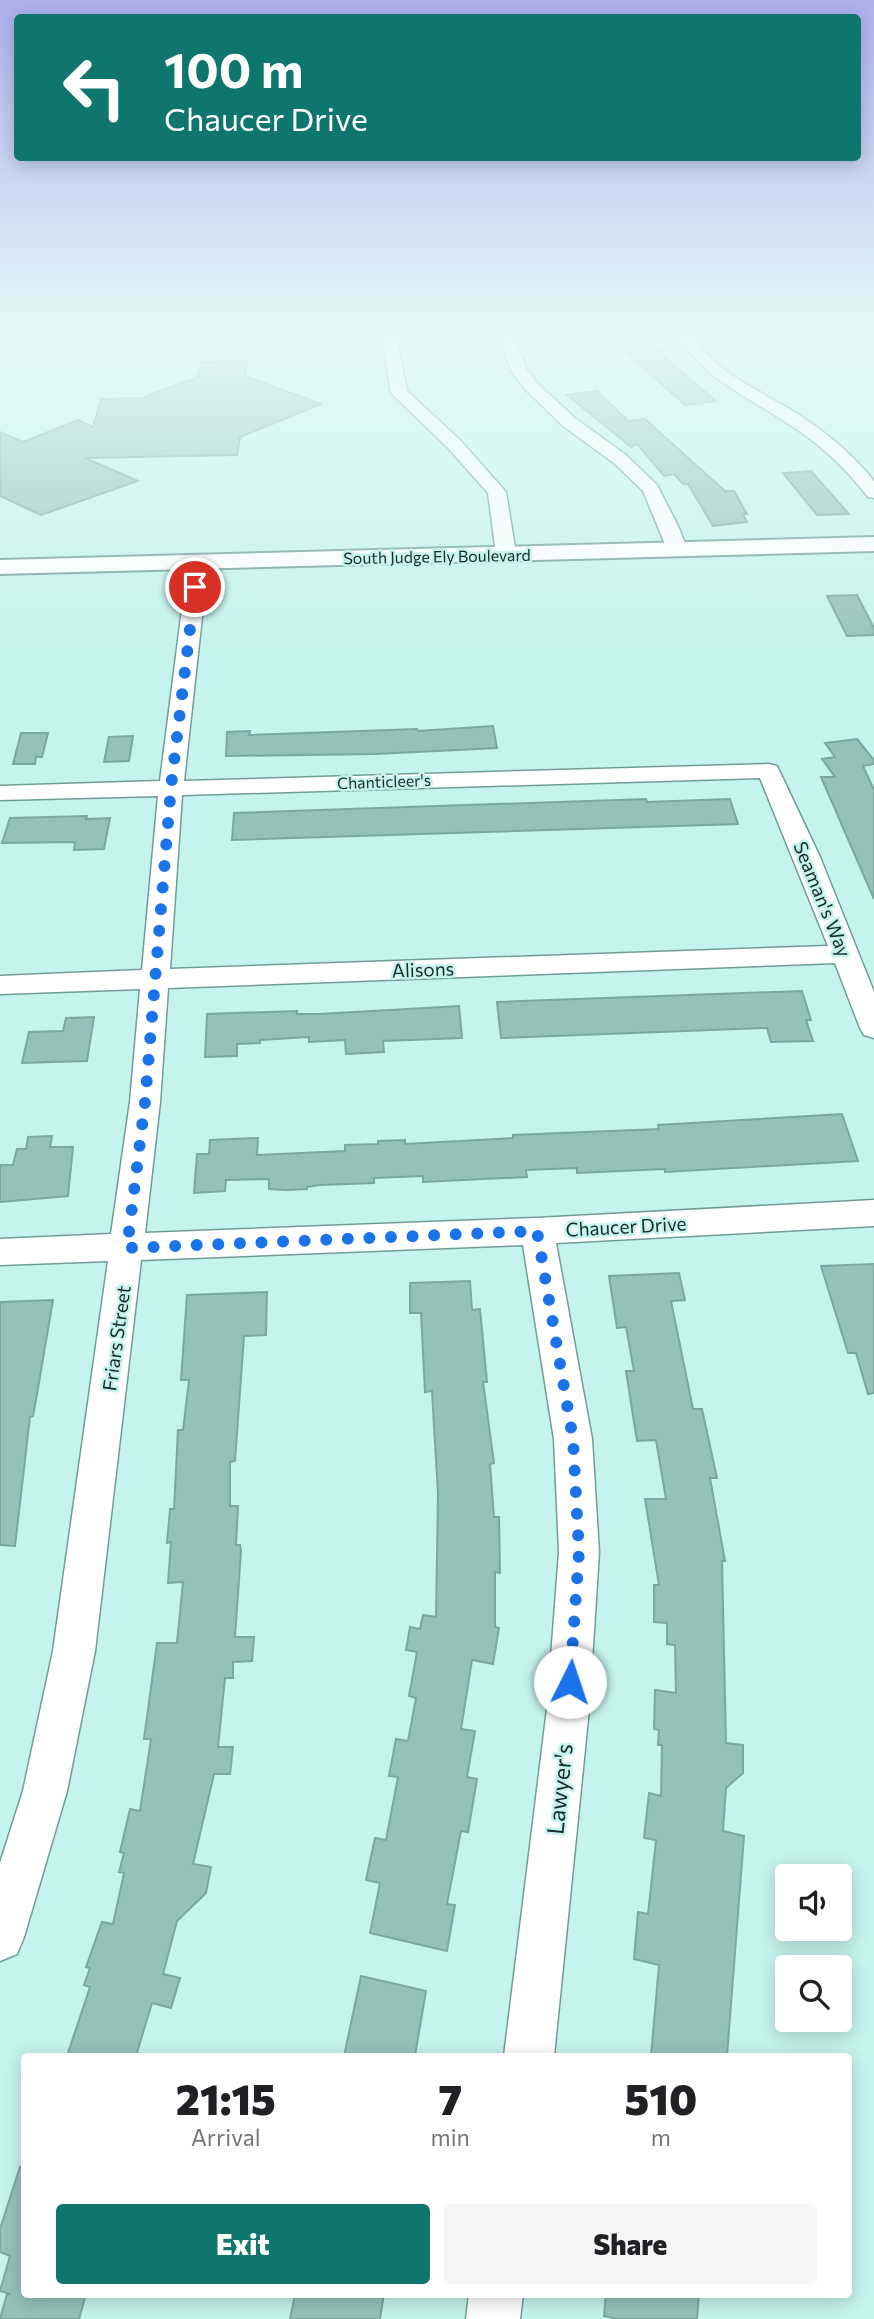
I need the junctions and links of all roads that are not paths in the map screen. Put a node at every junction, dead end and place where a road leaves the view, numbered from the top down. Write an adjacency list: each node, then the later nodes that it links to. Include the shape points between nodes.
1 (452, 442): 7 (street, via 497,492)
2 (596, 442): 6 (street, via 651,489)
3 (825, 442): 4 (street, via 855,467)
4 (874, 493)
5 (874, 544): 6 (main road, South Judge Ely Boulevard)
6 (677, 549): 7 (main road, South Judge Ely Boulevard)
7 (506, 554): 8 (main road, South Judge Ely Boulevard)
8 (198, 562): 9 (main road, South Judge Ely Boulevard); 11 (street, Friars Street)
9 (0, 567)
10 (769, 771): 11 (street, Chanticleer's); 13 (street, Seaman's Way)
11 (171, 787): 12 (street, Chanticleer's); 14 (street, Friars Street)
12 (0, 793)
13 (846, 954): 14 (street, Alisons); 16 (street, Seaman's Way)
14 (154, 979): 15 (street, Alisons); 19 (street, Friars Street)
15 (0, 985)
16 (874, 1028)
17 (874, 1213): 18 (street, Chaucer Drive)
18 (537, 1231): 19 (street, Chaucer Drive); 22 (street, Lawyer's, via 573,1439 579,1552 568,1709)
19 (127, 1248): 20 (street, Chaucer Drive); 21 (street, Friars Street, via 74,1651 45,1791)
20 (0, 1252)
21 (0, 1937)
22 (528, 2053)
23 (496, 2298): 24 (street)
24 (493, 2319)

